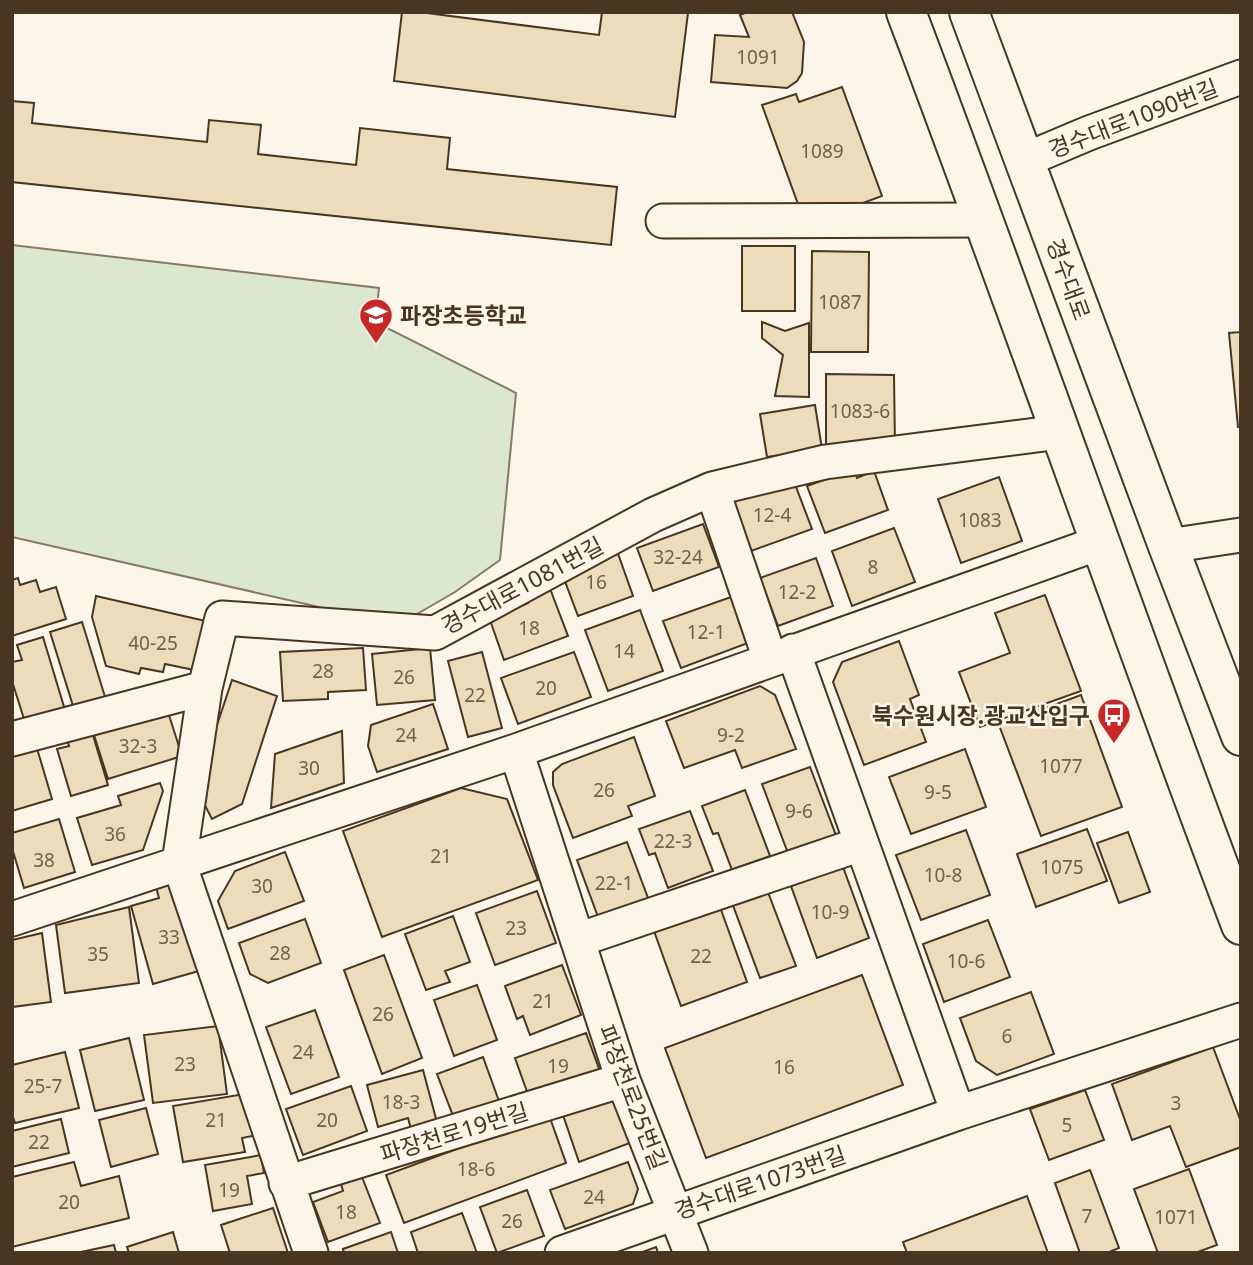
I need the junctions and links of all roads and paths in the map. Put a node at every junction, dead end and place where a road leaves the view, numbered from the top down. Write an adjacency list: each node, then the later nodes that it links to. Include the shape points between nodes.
1 (906, 12): 5 (main road)
2 (969, 12): 4 (main road, 경수대로)
3 (1241, 77): 4 (street, 경수대로1090번길)
4 (1025, 160): 11 (main road, 경수대로)
5 (985, 220): 6 (street); 7 (main road)
6 (663, 221)
7 (1060, 432): 8 (street, via 825,461); 10 (main road)
8 (712, 489): 12 (street); 13 (street, 경수대로1081번길, via 653,515 435,633 222,618)
9 (1241, 535): 11 (street)
10 (1099, 543): 12 (street); 20 (main road)
11 (1168, 546): 14 (main road, 경수대로)
12 (782, 655): 16 (street); 17 (street)
13 (205, 688): 15 (street); 18 (street, 경수대로1081번길)
14 (1241, 736)
15 (12, 739)
16 (516, 751): 18 (street); 21 (street, 파장천로25번길)
17 (861, 844): 21 (street); 24 (street)
18 (179, 863): 19 (street); 25 (street)
19 (12, 919)
20 (1241, 925)
21 (578, 940): 23 (street, 파장천로25번길)
22 (1241, 1020): 24 (street, 경수대로1073번길)
23 (623, 1080): 25 (street, 파장천로19번길); 26 (street, 파장천로25번길)
24 (958, 1113): 26 (street, 경수대로1073번길)
25 (286, 1183): 27 (street)
26 (676, 1211): 28 (street, 경수대로1073번길); 29 (street, 파장천로25번길)
27 (312, 1253)
28 (562, 1253)
29 (691, 1253)

